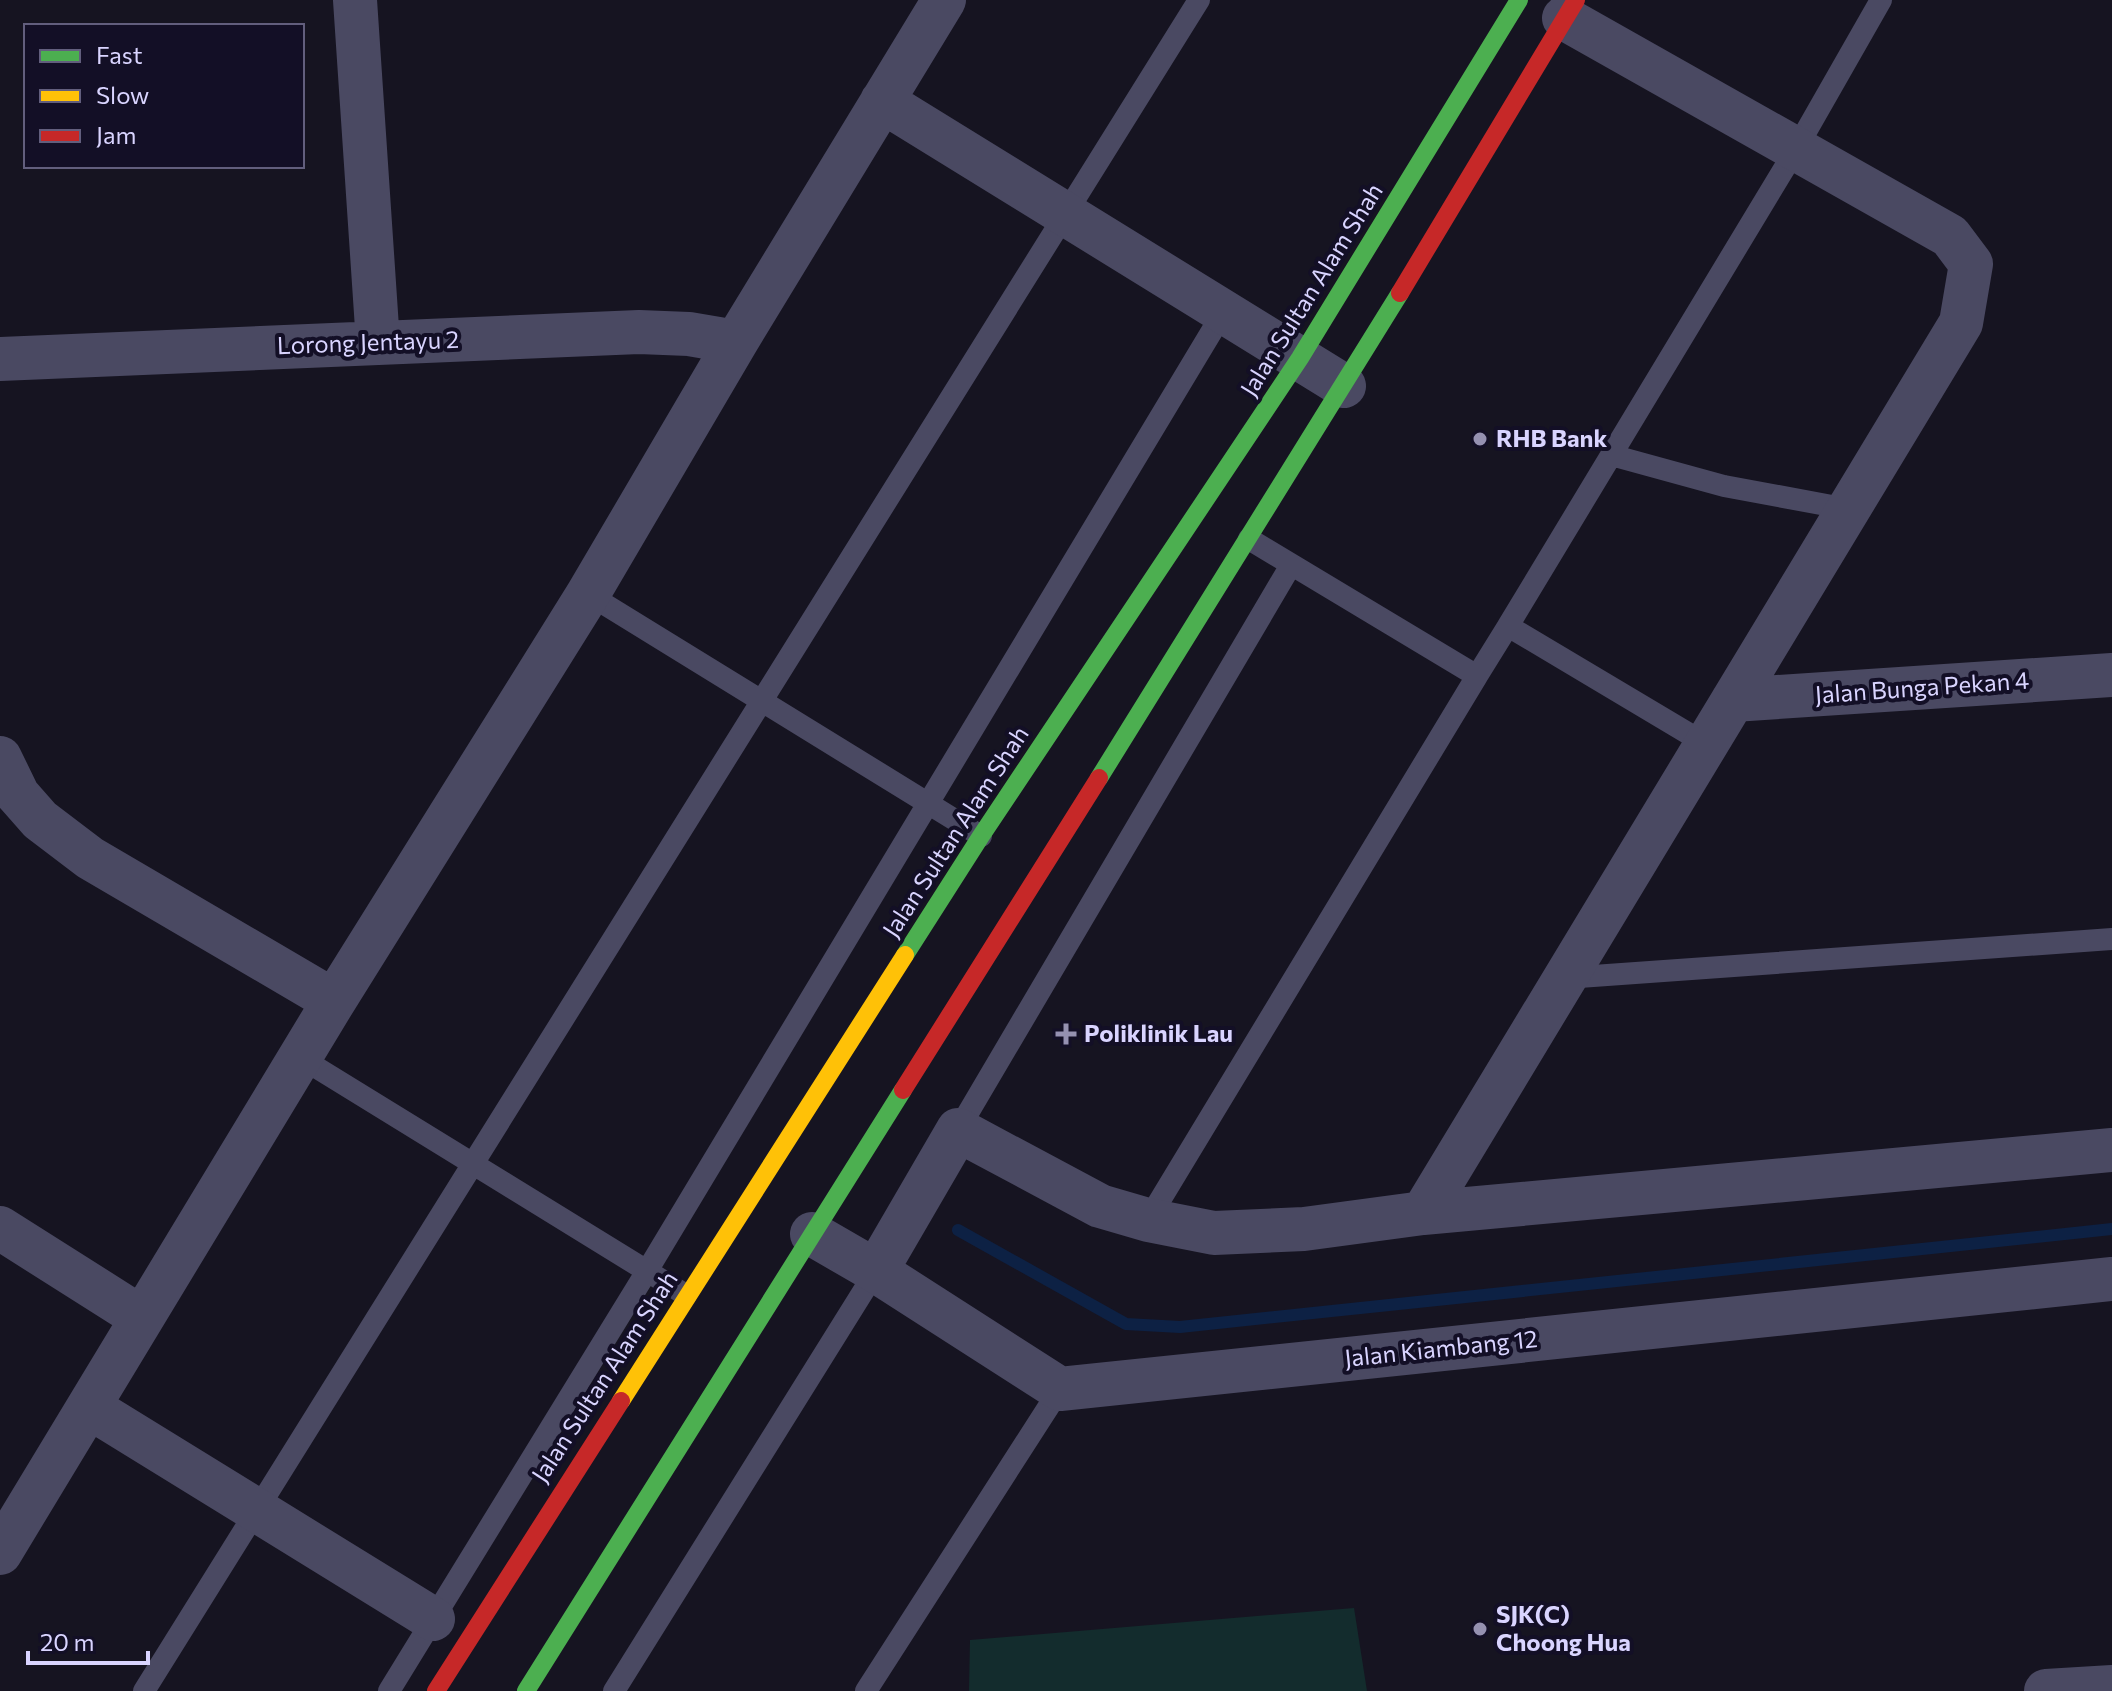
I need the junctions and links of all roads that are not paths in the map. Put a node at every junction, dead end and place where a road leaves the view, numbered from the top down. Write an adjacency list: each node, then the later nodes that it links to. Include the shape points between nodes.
1 (355, 0): 12 (street)
2 (944, 0): 7 (street)
3 (1199, 0): 9 (lane)
4 (1519, 0): 13 (highway, Jalan Sultan Alam Shah)
5 (1881, 0): 8 (lane)
6 (1570, 9): 8 (street); 15 (highway)
7 (882, 101): 9 (street); 11 (street)
8 (1796, 149): 16 (lane); 17 (street, via 1950,236 1971,264 1961,323)
9 (1066, 213): 10 (street); 25 (lane)
10 (1224, 311): 13 (street); 28 (lane)
11 (736, 342): 12 (street, Lorong Jentayu 2, via 639,332); 20 (street)
12 (378, 343): 14 (street, Lorong Jentayu 2)
13 (1300, 358): 15 (street); 29 (highway, Jalan Sultan Alam Shah)
14 (0, 359)
15 (1344, 386): 18 (highway)
16 (1611, 455): 17 (lane, via 1724,486); 21 (lane)
17 (1848, 509): 24 (street)
18 (1249, 539): 19 (lane); 40 (highway)
19 (1291, 565): 23 (lane); 34 (lane)
20 (588, 594): 25 (lane); 32 (street)
21 (1508, 626): 23 (lane); 26 (lane)
22 (2112, 675): 24 (street, Jalan Bunga Pekan 4)
23 (1477, 676): 38 (lane)
24 (1733, 700): 26 (street)
25 (762, 701): 28 (lane); 36 (lane)
26 (1706, 744): 31 (street)
27 (0, 758): 32 (street, via 18,795 40,820 90,858)
28 (928, 803): 29 (lane); 41 (lane)
29 (981, 836): 44 (highway, Jalan Sultan Alam Shah)
30 (2112, 939): 31 (lane)
31 (1565, 978): 37 (street)
32 (334, 1001): 33 (street)
33 (301, 1058): 36 (lane); 45 (street)
34 (958, 1130): 38 (street, via 1100,1206); 42 (street)
35 (2112, 1150): 37 (street)
36 (473, 1164): 41 (lane); 48 (lane)
37 (1423, 1213): 38 (street, via 1304,1229 1214,1233)
38 (1148, 1220)
39 (0, 1228): 45 (street)
40 (812, 1234): 42 (street); 55 (highway)
41 (647, 1271): 44 (lane); 50 (lane)
42 (876, 1271): 46 (street); 56 (lane)
43 (2112, 1279): 46 (street, Jalan Kiambang 12)
44 (686, 1295): 54 (highway, Jalan Sultan Alam Shah)
45 (142, 1318): 47 (street)
46 (1060, 1389): 57 (lane)
47 (89, 1407): 48 (street); 49 (street)
48 (257, 1510): 50 (street); 52 (lane)
49 (0, 1553)
50 (433, 1619): 53 (lane)
51 (2112, 1687): 58 (street)
52 (144, 1691)
53 (389, 1691)
54 (436, 1691)
55 (526, 1691)
56 (614, 1691)
57 (866, 1691)
58 (2046, 1691)

